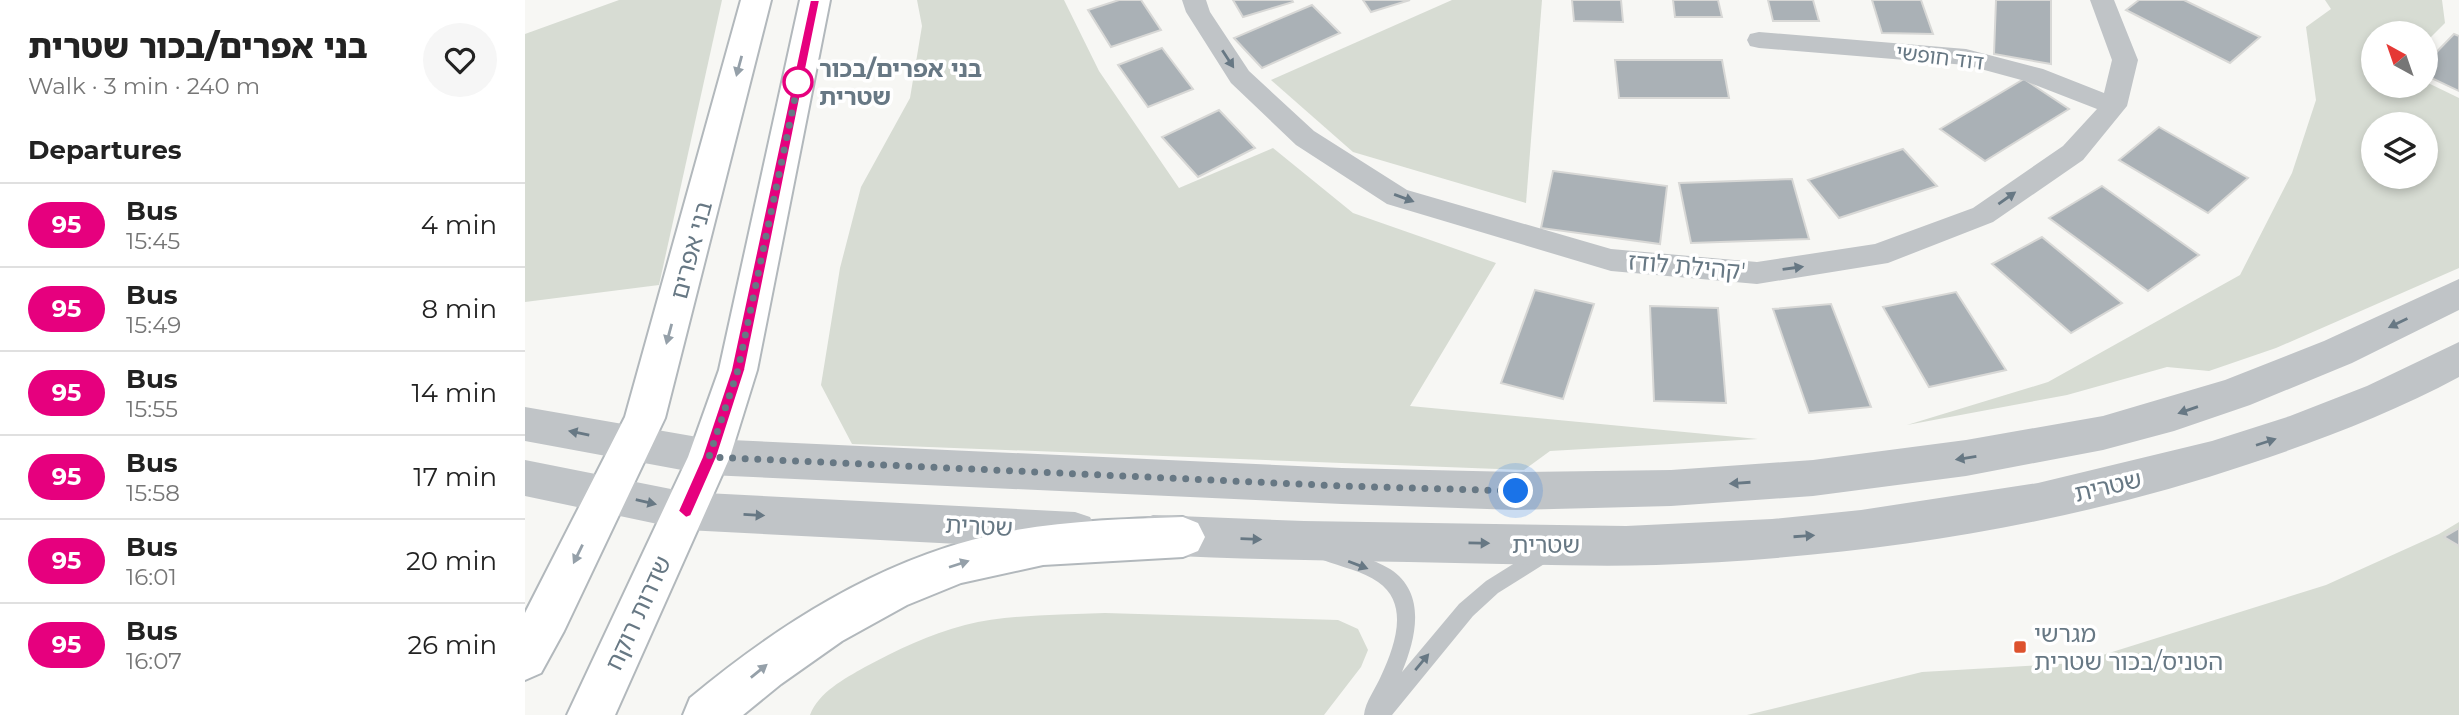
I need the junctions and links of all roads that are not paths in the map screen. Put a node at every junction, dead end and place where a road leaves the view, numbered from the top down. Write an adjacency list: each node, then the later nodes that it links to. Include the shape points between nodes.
1 (756, 0): 10 (main road, בני אפרים, one-way to 10, via 659,373)
2 (815, 0): 11 (main road, via 738,370)
3 (1194, 0): 6 (street, קהילת לודז', one-way to 6, via 1240,77 1305,138 1397,197 1611,260 1757,273 1878,255 1983,215 2073,153)
4 (2102, 0): 6 (street, קהילת לודז', via 2125,60)
5 (1759, 40): 6 (street, דוד חופשי, via 1966,57 2034,75)
6 (2114, 106)
7 (2459, 293): 11 (street, one-way to 11, via 2338,352 2174,414 2103,433 1966,458 1813,478 1671,488 1516,491)
8 (2459, 358): 17 (street, שטרית, one-way to 8, via 1681,544 1837,533 1993,511 2212,460 2384,397)
9 (525, 424): 10 (street, one-way to 9)
10 (632, 444): 11 (street); 13 (main road, בני אפרים)
11 (709, 457): 14 (main road)
12 (525, 478): 13 (street, שטרית)
13 (607, 493): 14 (street, שטרית, one-way to 14); 18 (main road, one-way to 18)
14 (686, 511): 15 (street, שטרית, one-way to 15); 19 (main road, שדרות רוקח)
15 (1183, 537): 16 (street, שטרית, one-way to 16); 20 (main road, one-way to 15, via 774,659 849,611 962,563 1025,548 1091,540)
16 (1294, 541): 17 (street, שטרית, one-way to 17); 21 (lane, one-way to 21, via 1385,575 1401,591 1406,634)
17 (1562, 545): 22 (lane, one-way to 17, via 1466,610 1509,575)
18 (525, 657)
19 (591, 715)
20 (707, 715)
21 (1372, 715)
22 (1379, 715)

